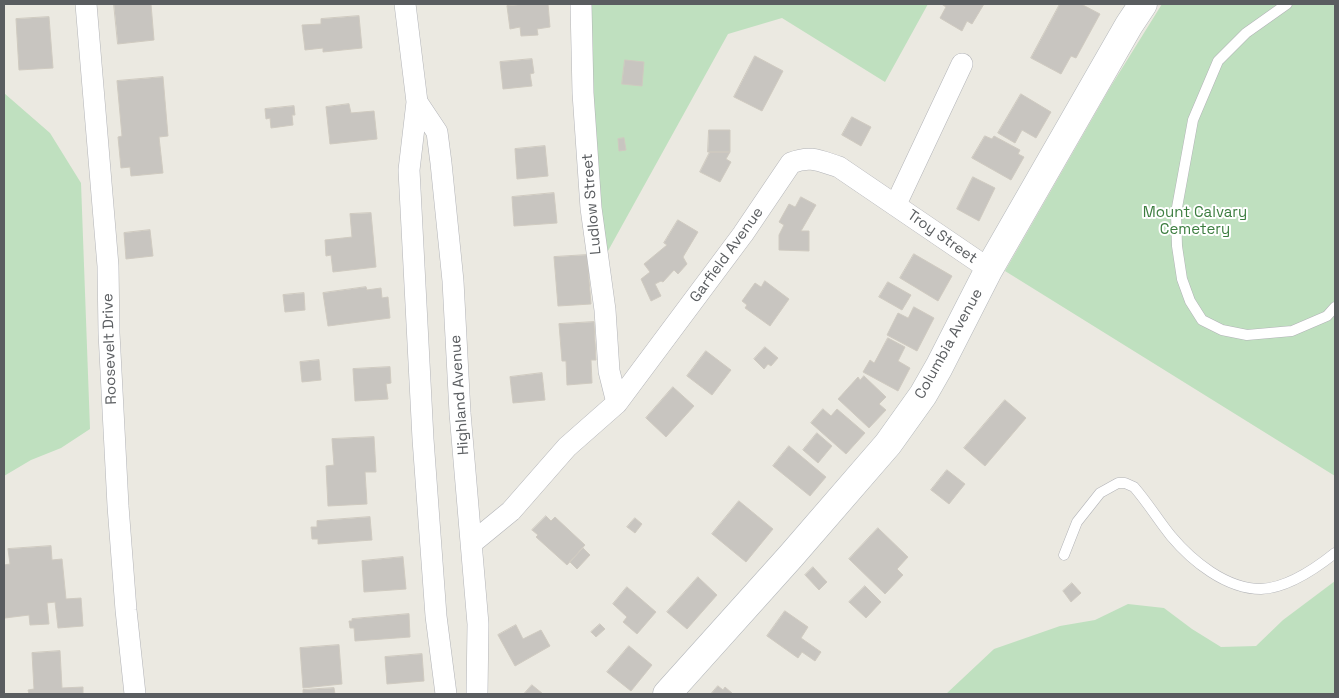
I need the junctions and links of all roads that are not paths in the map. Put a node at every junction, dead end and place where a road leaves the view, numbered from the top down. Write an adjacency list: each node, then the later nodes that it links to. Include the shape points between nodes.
1 (86, 4): 15 (street, Roosevelt Drive, via 108,266 108,333 118,511)
2 (405, 4): 7 (street, Highland Avenue)
3 (581, 4): 11 (street, Ludlow Street, via 591,208 610,371)
4 (1143, 4): 9 (street, Columbia Avenue)
5 (1287, 4): 10 (lane, via 1246,33 1218,61 1193,120 1176,212 1182,279 1202,320 1222,330 1247,335 1292,331 1326,316)
6 (962, 64): 8 (street)
7 (417, 102): 12 (street, Highland Avenue, via 437,132); 16 (street, Highland Avenue, via 409,170 412,242 436,616)
8 (896, 204): 9 (street, Troy Street); 11 (street, Garfield Avenue, via 825,161 800,159 791,163 743,234)
9 (989, 270): 18 (street, Columbia Avenue, via 923,395 888,444)
10 (1335, 307)
11 (617, 403): 12 (street, Garfield Avenue, via 567,447 511,511)
12 (472, 543): 17 (street, Highland Avenue, via 478,624)
13 (1335, 553): 14 (lane, via 1313,569 1277,586 1261,589 1237,585 1213,573 1186,552 1134,488 1118,482 1100,493 1077,522)
14 (1064, 555)
15 (135, 694)
16 (446, 694)
17 (477, 694)
18 (667, 694)

